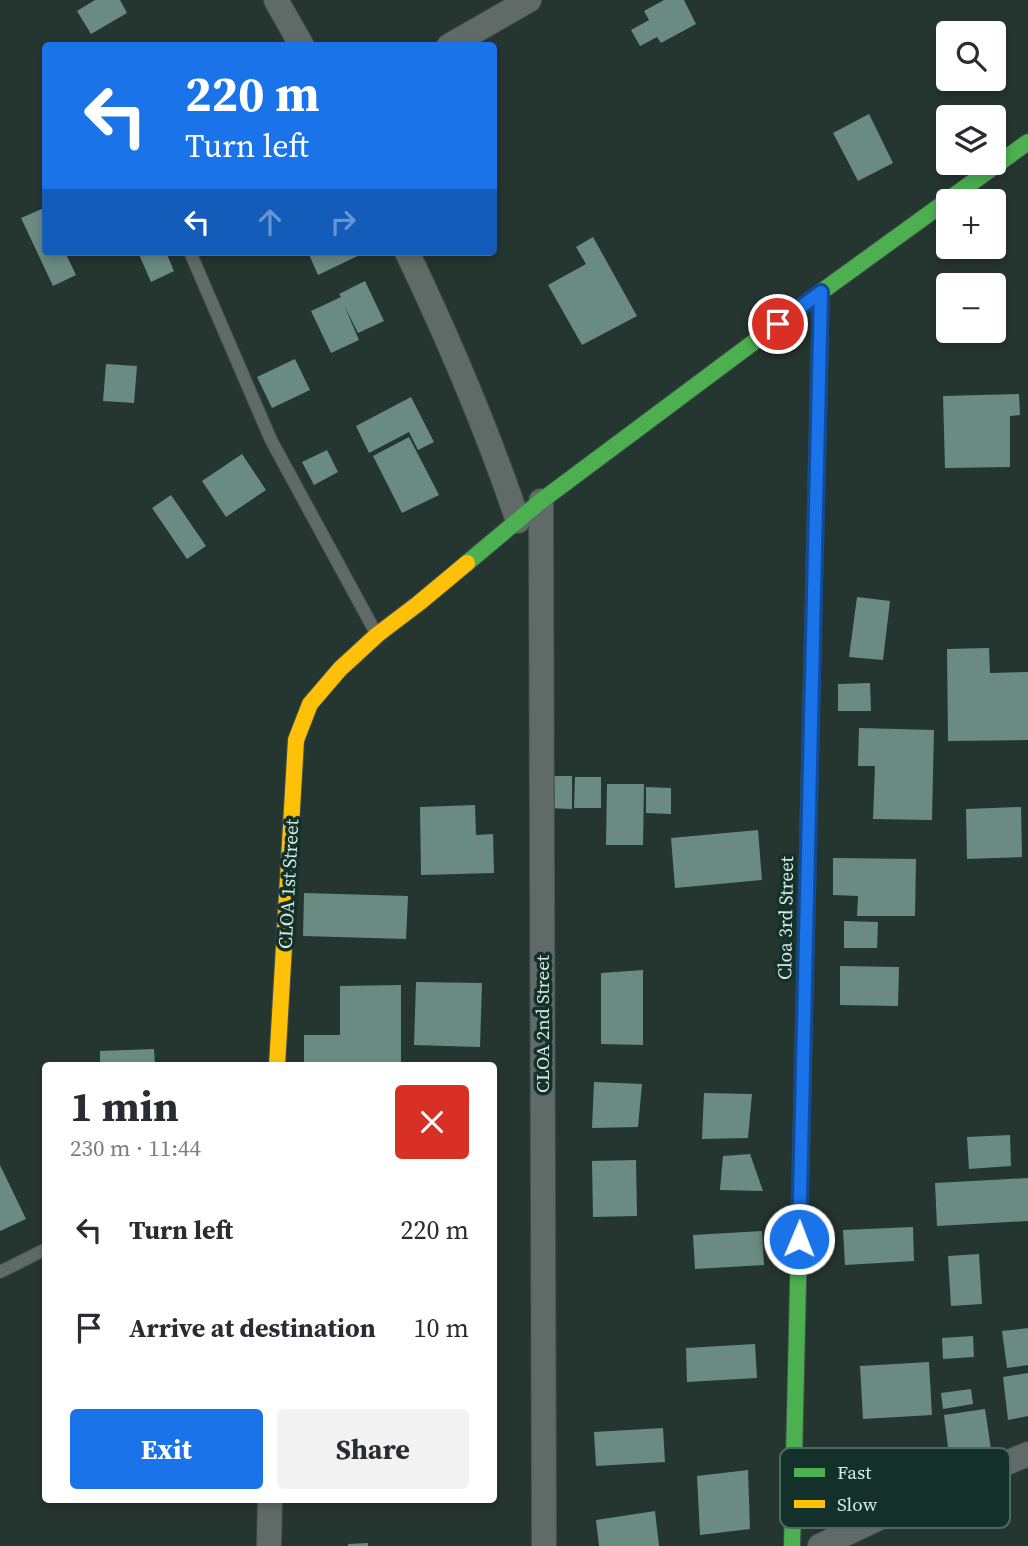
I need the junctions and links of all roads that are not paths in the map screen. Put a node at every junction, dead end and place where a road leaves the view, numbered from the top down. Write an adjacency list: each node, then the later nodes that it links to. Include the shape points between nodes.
1 (276, 0): 3 (street)
2 (529, 0): 4 (street)
3 (300, 42)
4 (456, 42)
5 (1028, 142): 8 (street, CLOA 1st Street)
6 (192, 256): 11 (lane, via 271,440)
7 (409, 256): 10 (street, via 497,457)
8 (821, 292): 9 (street, CLOA 1st Street); 15 (street, Cloa 3rd Street)
9 (541, 501): 10 (street, CLOA 1st Street); 22 (street, CLOA 2nd Street)
10 (518, 521): 11 (street, CLOA 1st Street)
11 (377, 635): 12 (street, CLOA 1st Street, via 340,668 310,704 296,740)
12 (277, 1062)
13 (42, 1251): 14 (lane)
14 (0, 1272)
15 (794, 1448)
16 (1028, 1454): 17 (street)
17 (1010, 1462)
18 (270, 1503): 21 (street)
19 (792, 1528): 23 (street, Cloa 3rd Street)
20 (858, 1528): 24 (street)
21 (269, 1546)
22 (544, 1546)
23 (792, 1546)
24 (820, 1546)

